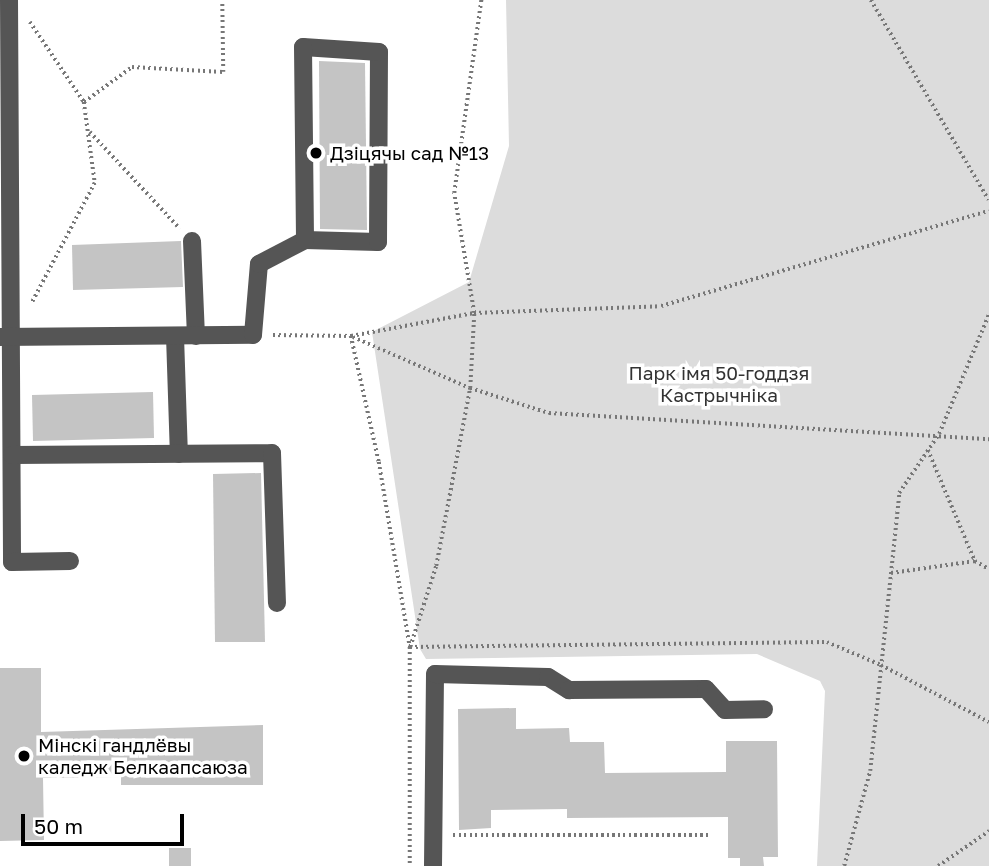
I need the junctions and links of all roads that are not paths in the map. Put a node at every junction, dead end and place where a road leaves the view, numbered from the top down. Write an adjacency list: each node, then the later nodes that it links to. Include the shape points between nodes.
1 (16, 6): 6 (lane)
2 (305, 240): 2 (lane, via 303,47 379,52 378,242); 4 (lane, via 259,264 253,335)
3 (192, 241): 4 (lane)
4 (196, 335): 5 (lane)
5 (175, 336): 6 (lane); 7 (lane)
6 (6, 338): 8 (lane)
7 (178, 454): 8 (lane); 10 (lane, via 272,453)
8 (12, 455): 9 (lane, via 12,562)
9 (70, 561)
10 (277, 603)
11 (764, 709): 12 (lane, via 726,710 706,689 569,690 548,677 435,674)
12 (433, 866)

